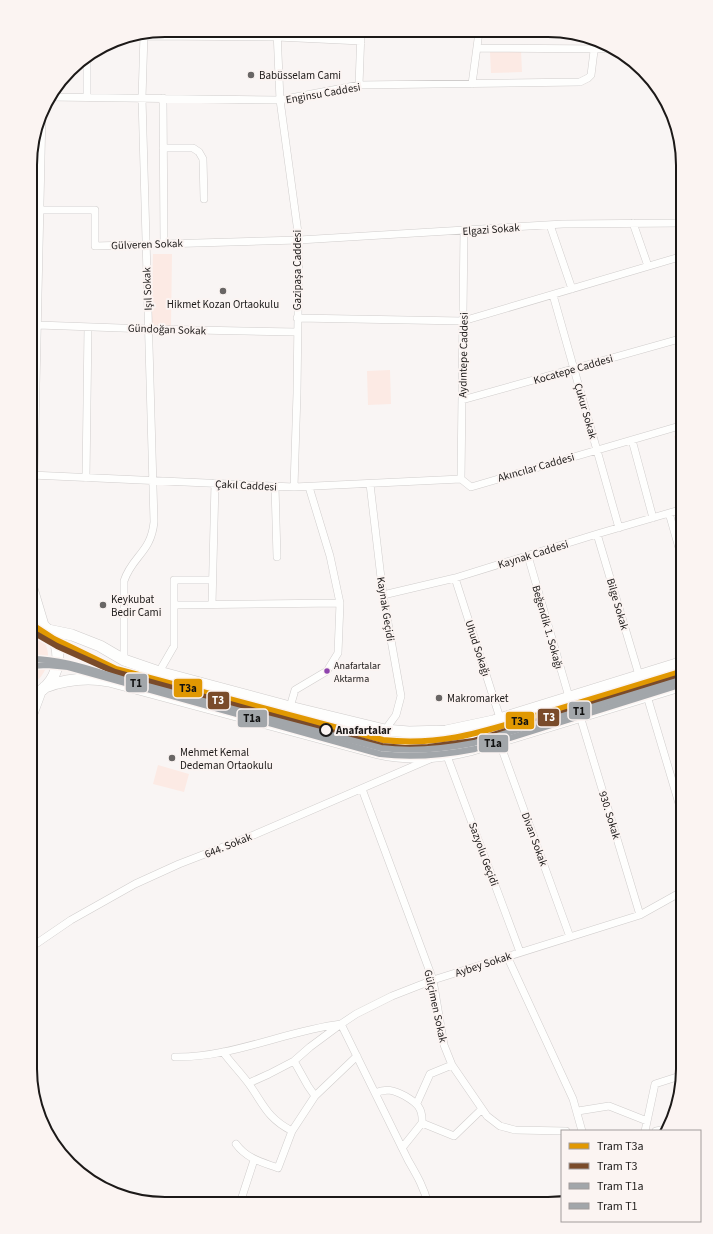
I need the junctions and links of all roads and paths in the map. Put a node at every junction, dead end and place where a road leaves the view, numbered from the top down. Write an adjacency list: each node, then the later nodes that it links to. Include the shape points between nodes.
1 (277, 37): 15 (street, Gazipaşa Caddesi)
2 (319, 37): 5 (street)
3 (478, 37): 7 (street)
4 (144, 39): 13 (street, Işıl Sokak)
5 (361, 40): 10 (street)
6 (595, 46): 7 (street); 9 (street, Enginsu Caddesi, via 591,75 580,82)
7 (477, 48): 9 (street)
8 (87, 63): 12 (street)
9 (472, 84): 10 (street, Enginsu Caddesi)
10 (359, 85): 15 (street, Enginsu Caddesi)
11 (57, 97): 12 (street, Enginsu Caddesi)
12 (87, 97): 13 (street, Enginsu Caddesi)
13 (142, 98): 14 (street, Enginsu Caddesi); 25 (street, Işıl Sokak)
14 (163, 98): 15 (street, Enginsu Caddesi); 17 (street)
15 (280, 100): 24 (street, Gazipaşa Caddesi)
16 (42, 130): 19 (street)
17 (163, 148): 18 (street, via 193,148 199,152 203,158); 26 (street)
18 (204, 199)
19 (40, 210): 25 (street, Gülveren Sokak, via 95,210 95,246); 33 (street)
20 (632, 223): 21 (street, Elgazi Sokak); 22 (street, Elgazi Sokak); 28 (street)
21 (676, 223)
22 (550, 225): 23 (street, Elgazi Sokak); 29 (street)
23 (464, 230): 24 (street, Elgazi Sokak); 32 (street, Aydıntepe Caddesi)
24 (299, 240): 26 (street, Gülveren Sokak); 31 (street, Gazipaşa Caddesi)
25 (146, 244): 26 (street, Gülveren Sokak); 35 (street, Işıl Sokak)
26 (164, 244)
27 (676, 258): 28 (street)
28 (648, 266): 29 (street)
29 (572, 289): 30 (street)
30 (553, 295): 32 (street); 39 (street, Çukur Sokak)
31 (297, 318): 32 (street); 36 (street, Gazipaşa Caddesi)
32 (463, 321): 40 (street, Aydıntepe Caddesi)
33 (38, 325): 34 (street, Gündoğan Sokak); 38 (street)
34 (88, 327): 35 (street, Gündoğan Sokak); 45 (street)
35 (148, 329): 36 (street, Gündoğan Sokak); 47 (street, Işıl Sokak)
36 (297, 332): 52 (street, Gazipaşa Caddesi)
37 (676, 340): 39 (street, Kocatepe Caddesi)
38 (37, 355)
39 (574, 368): 40 (street, Kocatepe Caddesi); 43 (street, Çukur Sokak)
40 (462, 400): 46 (street, Aydıntepe Caddesi)
41 (676, 427): 42 (street, Akıncılar Caddesi)
42 (632, 440): 43 (street, Akıncılar Caddesi); 55 (street)
43 (597, 450): 46 (street, Akıncılar Caddesi, via 471,487); 56 (street, Çukur Sokak)
44 (37, 475): 45 (street, Çakıl Caddesi)
45 (86, 478): 47 (street, Çakıl Caddesi)
46 (461, 479): 49 (street, Çakıl Caddesi)
47 (152, 480): 48 (street, Çakıl Caddesi); 70 (street, Işıl Sokak, via 152,534 145,550 129,569 124,581)
48 (215, 483): 50 (street, Çakıl Caddesi); 62 (street)
49 (370, 484): 51 (street, Çakıl Caddesi); 63 (street, Kaynak Geçidi)
50 (275, 486): 52 (street, Çakıl Caddesi); 60 (street)
51 (309, 486): 52 (street, Çakıl Caddesi); 65 (street, via 330,556)
52 (294, 487)
53 (676, 511): 54 (street, Kaynak Caddesi)
54 (669, 513): 55 (street, Kaynak Caddesi); 58 (street)
55 (653, 518): 56 (street, Kaynak Caddesi)
56 (619, 528): 57 (street, Kaynak Caddesi)
57 (597, 534): 59 (street, Kaynak Caddesi); 73 (street, Bilge Sokak)
58 (676, 538)
59 (528, 556): 61 (street, Kaynak Caddesi); 77 (street, Beğendik 1. Sokağı)
60 (277, 557)
61 (455, 578): 63 (street, Kaynak Caddesi); 80 (street, Uhud Sokağı)
62 (212, 580): 66 (street, via 174,580); 67 (street)
63 (383, 596): 81 (street, Kaynak Geçidi, via 400,696 396,715)
64 (37, 602): 69 (main road)
65 (340, 603): 67 (street); 78 (street, via 338,653 327,671 295,690)
66 (174, 605): 67 (street); 72 (street, via 174,646)
67 (212, 605)
68 (37, 623): 69 (main road)
69 (46, 628): 70 (main road, via 100,646); 75 (main road, via 57,646 58,663 54,676)
70 (124, 660): 72 (main road)
71 (676, 664): 73 (main road)
72 (159, 672): 78 (main road)
73 (639, 675): 77 (main road)
74 (676, 687): 76 (main road)
75 (38, 692): 84 (main road, via 72,680 100,680 378,753 409,758)
76 (647, 696): 79 (main road); 86 (street)
77 (569, 697): 80 (main road)
78 (290, 707): 81 (main road)
79 (580, 716): 82 (main road); 88 (street, 930. Sokak)
80 (500, 718): 81 (main road, via 458,729 433,732)
81 (385, 730)
82 (499, 741): 83 (main road); 89 (street, Divan Sokak)
83 (447, 756): 84 (main road); 91 (street, Sazyolu Geçidi)
84 (435, 757): 85 (street, 644. Sokak)
85 (362, 789): 90 (street, 644. Sokak, via 135,884 71,920); 93 (street, Gülçimen Sokak)
86 (676, 793)
87 (676, 895): 88 (street, Aybey Sokak)
88 (640, 914): 89 (street, Aybey Sokak)
89 (570, 937): 91 (street, Aybey Sokak)
90 (37, 943)
91 (520, 952): 92 (street, Aybey Sokak)
92 (507, 956): 93 (street, Aybey Sokak); 106 (street)
93 (433, 980): 94 (street, Aybey Sokak, via 392,996); 99 (street, Gülçimen Sokak, via 444,1045)
94 (341, 1024): 95 (street, via 318,1027); 96 (street); 98 (street, Aybey Sokak)
95 (223, 1052): 97 (street); 101 (street)
96 (357, 1056): 102 (street); 103 (street)
97 (175, 1057)
98 (294, 1061): 101 (street, Aybey Sokak); 103 (street)
99 (452, 1065): 104 (street, via 430,1074); 105 (street, Gülçimen Sokak)
100 (676, 1077): 107 (street, via 655,1084)
101 (248, 1083): 111 (street, via 267,1112 278,1123)
102 (375, 1094): 104 (street, via 383,1090 392,1090); 114 (street)
103 (315, 1096): 111 (street)
104 (416, 1103): 108 (street, via 422,1112)
105 (482, 1109): 108 (street, via 454,1136); 112 (street, Gülçimen Sokak, via 495,1123 510,1129)
106 (578, 1112): 107 (street, via 608,1106); 109 (street)
107 (647, 1121): 110 (street)
108 (422, 1123): 114 (street)
109 (582, 1130)
110 (645, 1130)
111 (292, 1131): 115 (street, via 278,1168)
112 (561, 1131)
113 (236, 1144): 115 (street)
114 (402, 1148): 117 (street)
115 (254, 1160): 116 (street)
116 (242, 1197)
117 (425, 1197)

